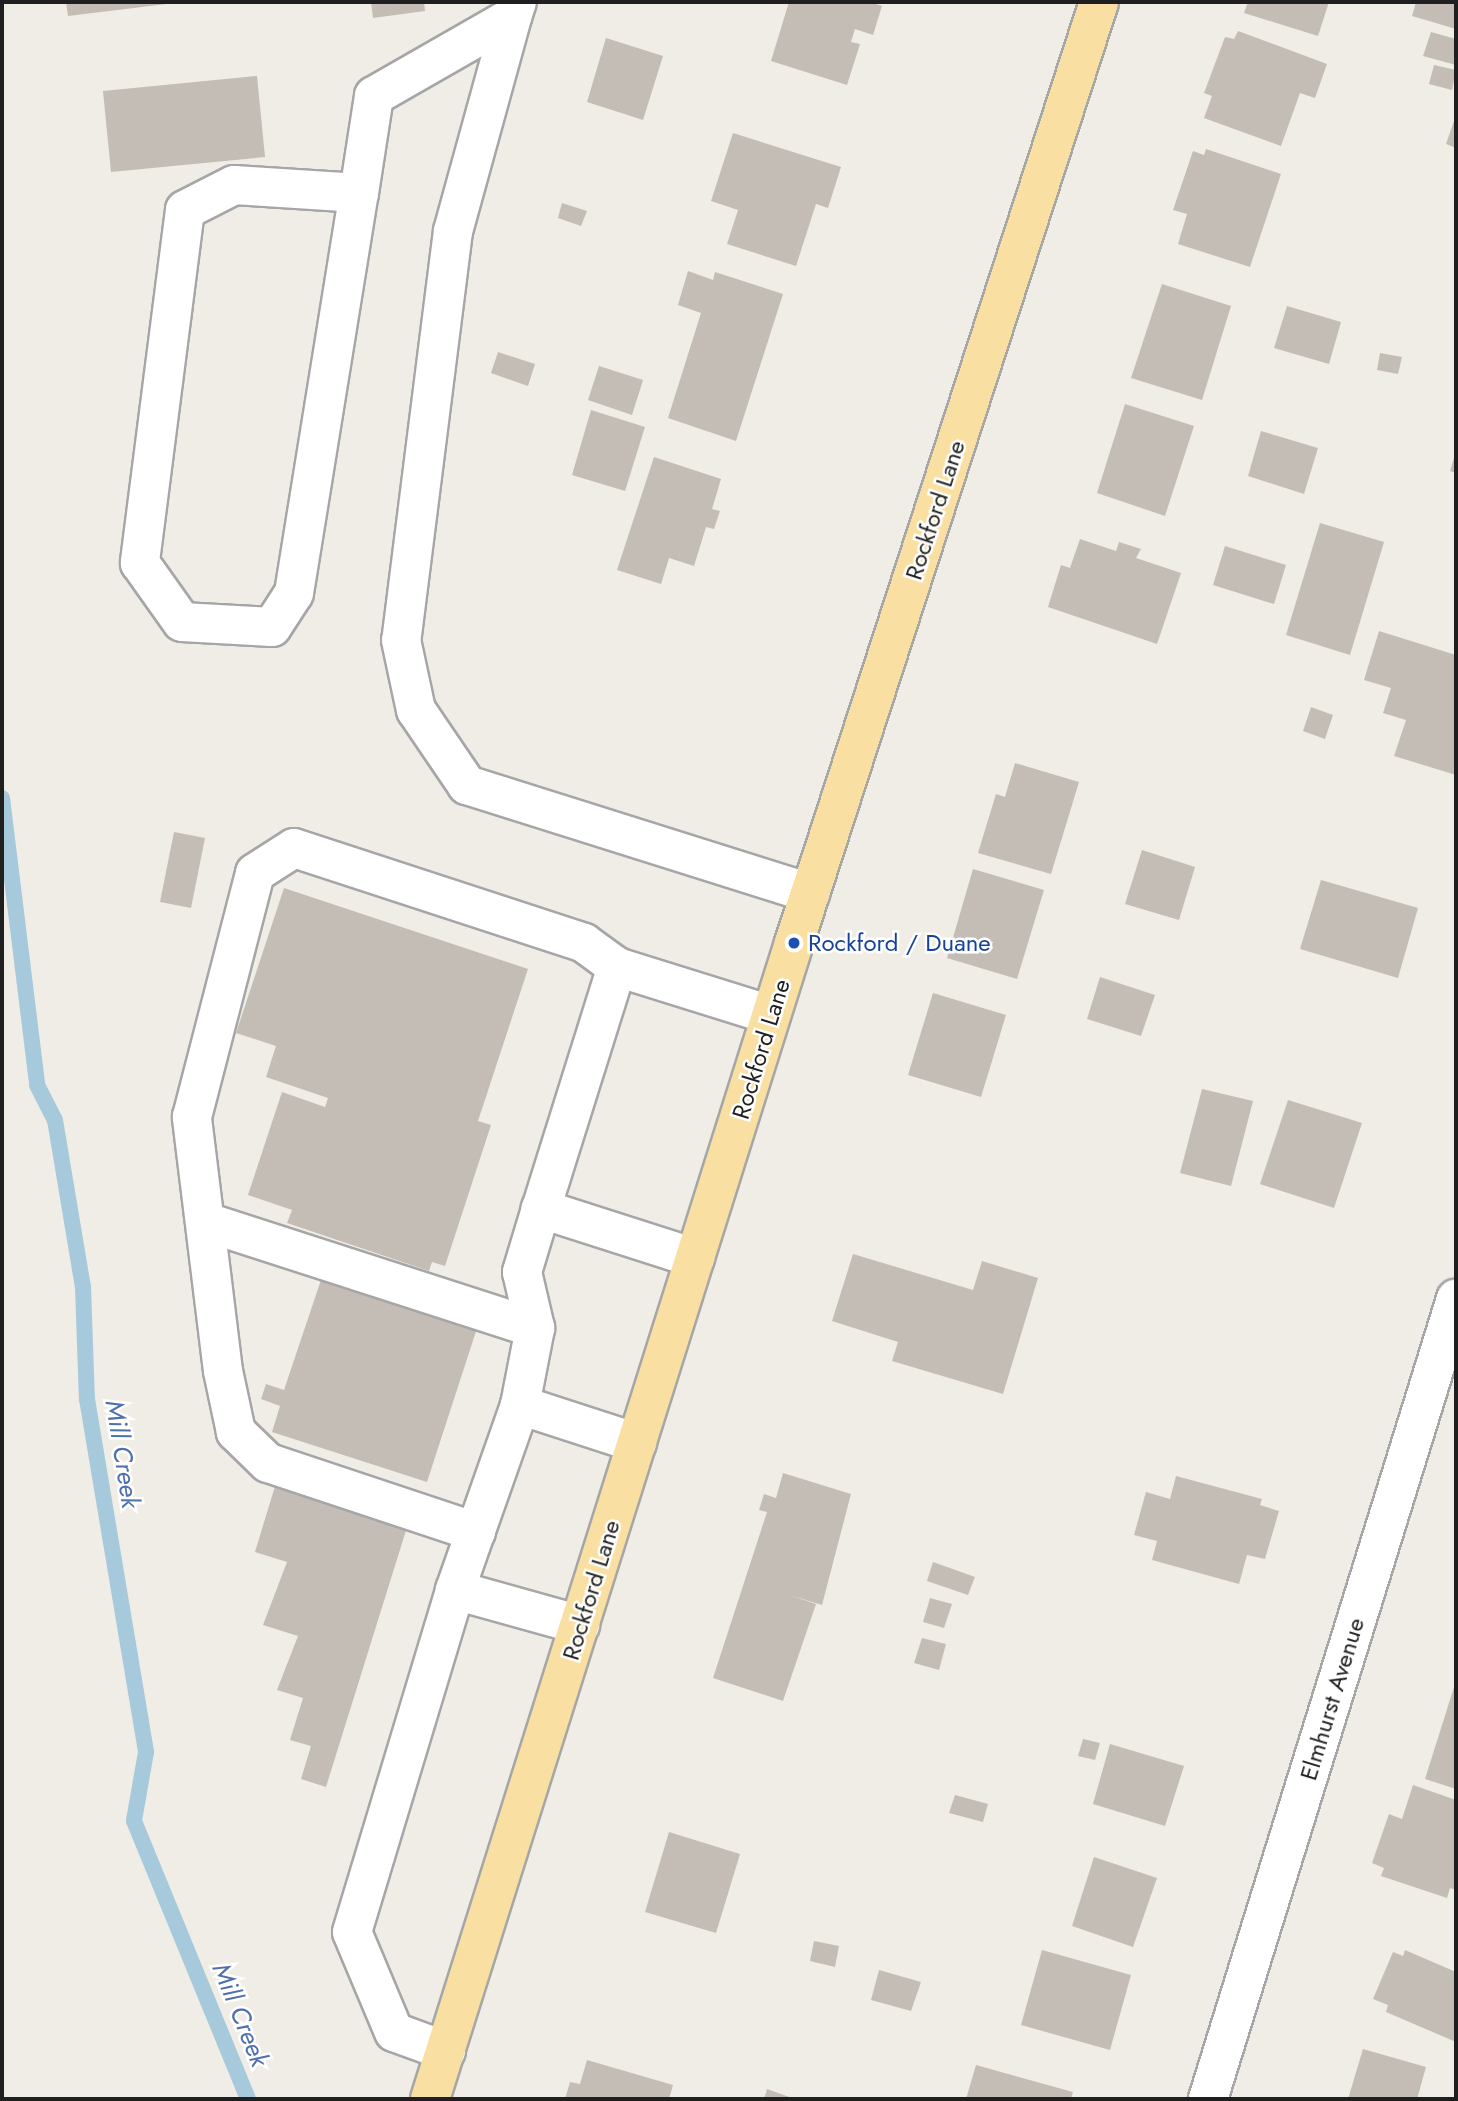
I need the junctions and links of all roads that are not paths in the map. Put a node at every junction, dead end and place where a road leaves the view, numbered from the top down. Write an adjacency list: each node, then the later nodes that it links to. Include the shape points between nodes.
1 (1099, 2): 4 (main road, Rockford Lane)
2 (514, 10): 3 (street, via 374,96); 4 (street, via 453,230 401,640 416,710 467,785)
3 (359, 193): 3 (street, via 294,593 272,627 183,622 140,564 185,210 234,185)
4 (810, 893): 6 (main road, Rockford Lane)
5 (617, 967): 6 (street); 7 (street); 8 (street, via 584,943 294,848 255,873 192,1117)
6 (771, 1016): 9 (main road, Rockford Lane)
7 (541, 1209): 9 (street); 11 (street, via 522,1272)
8 (206, 1222): 11 (street); 15 (street, via 223,1371 236,1432 268,1463)
9 (695, 1258): 14 (main road, Rockford Lane)
10 (1456, 1299): 12 (street, Elmhurst Avenue)
11 (535, 1328): 13 (street)
12 (1448, 1355): 20 (street, Elmhurst Avenue)
13 (520, 1405): 14 (street); 15 (street)
14 (637, 1443): 17 (main road, Rockford Lane)
15 (476, 1532): 16 (street)
16 (455, 1590): 17 (street); 18 (street, via 352,1933 394,2032)
17 (580, 1625): 18 (main road, Rockford Lane)
18 (446, 2051): 19 (main road, Rockford Lane)
19 (430, 2099)
20 (1208, 2099)

